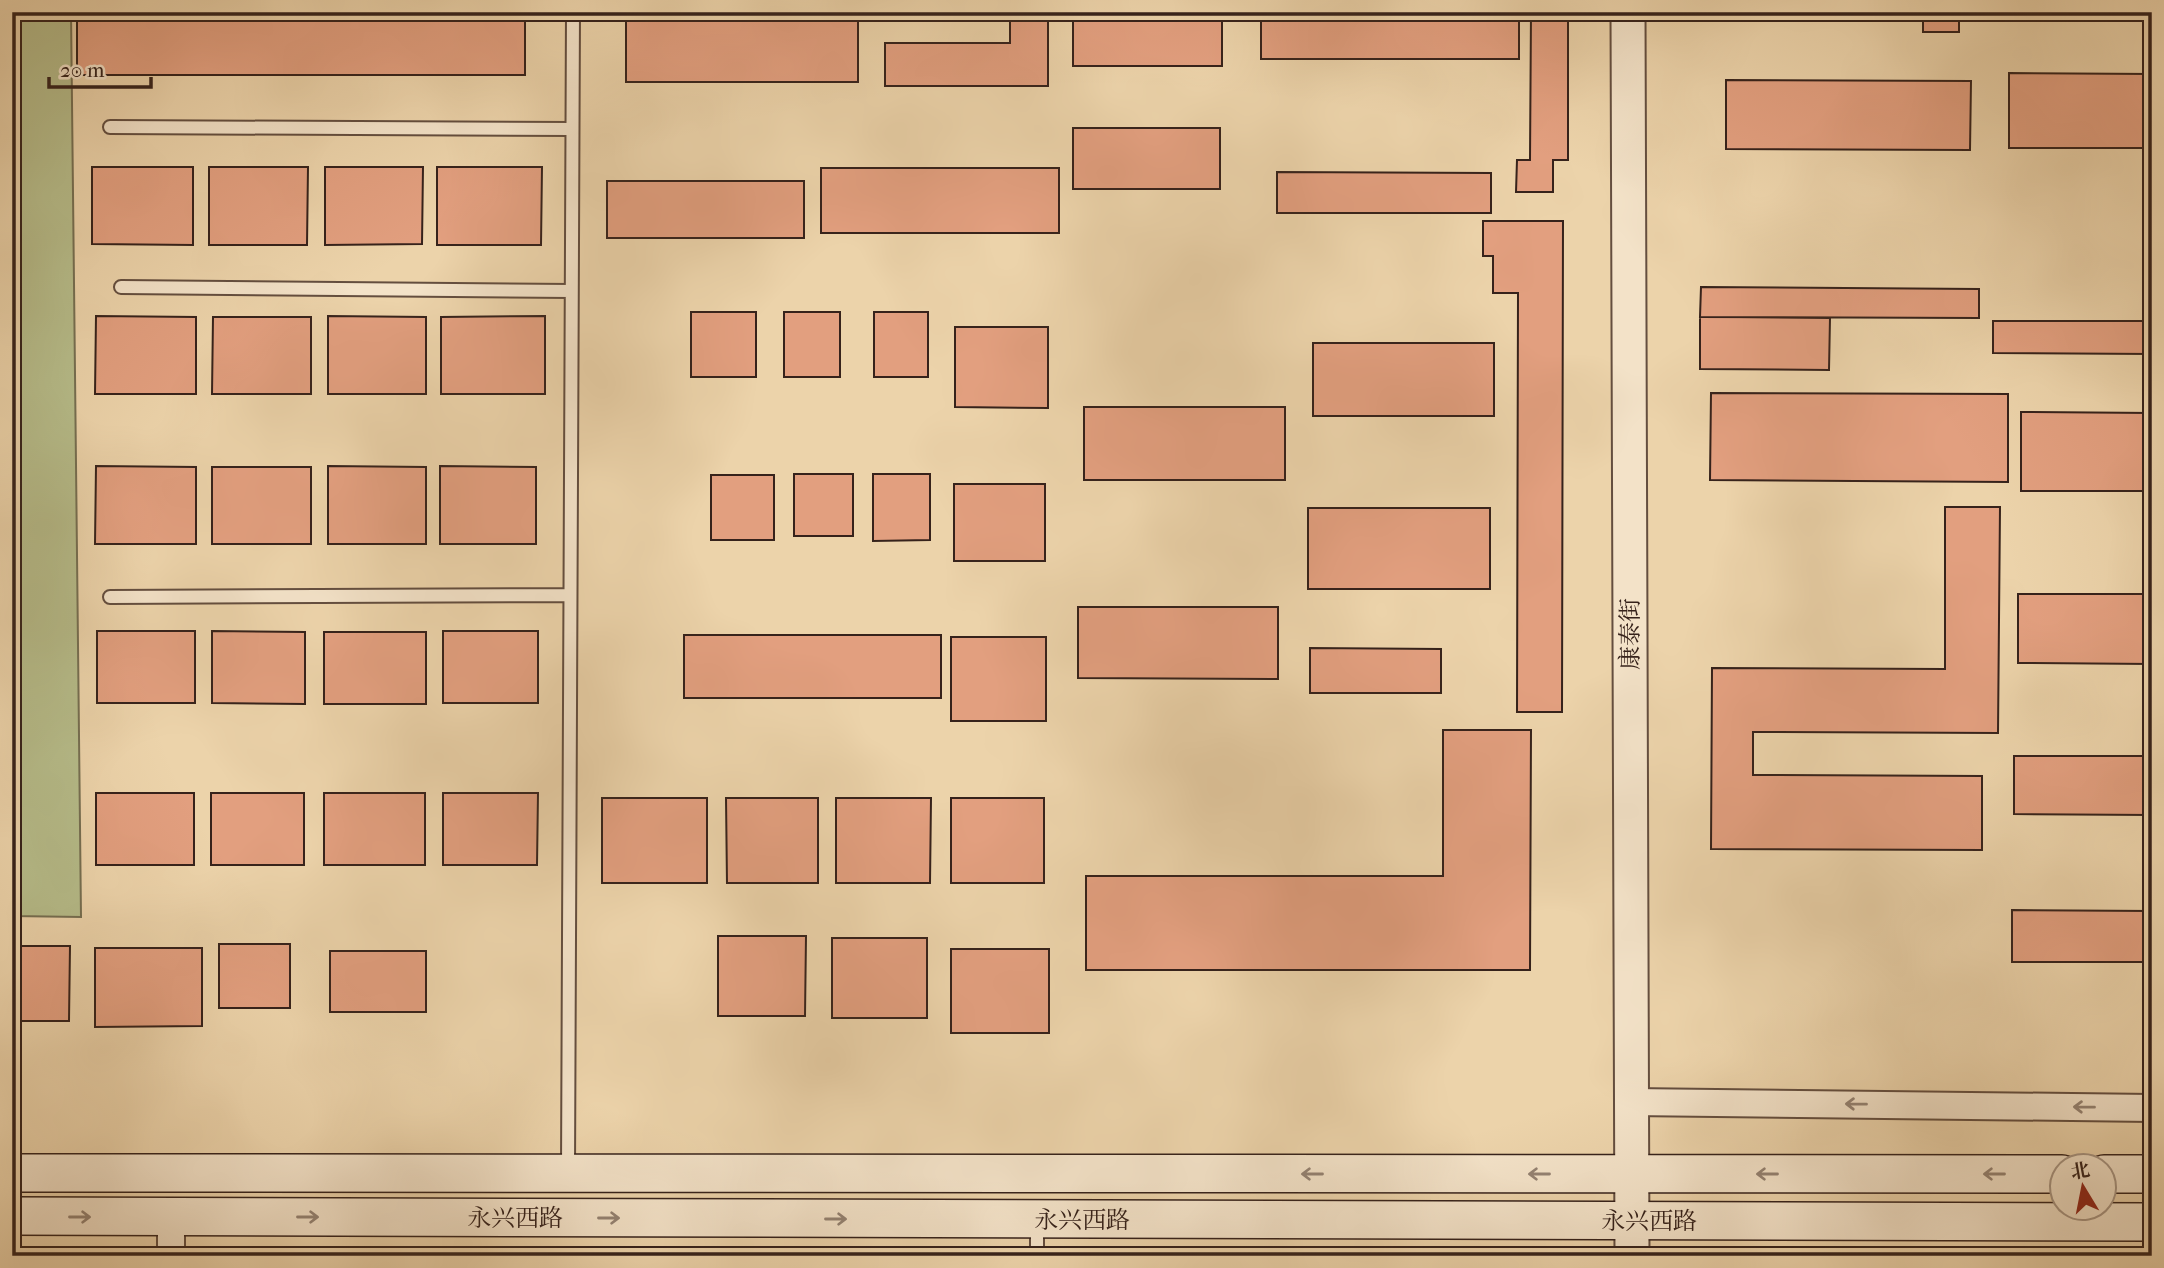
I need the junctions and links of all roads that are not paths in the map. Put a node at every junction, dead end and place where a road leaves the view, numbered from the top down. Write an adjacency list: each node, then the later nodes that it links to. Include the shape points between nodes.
1 (573, 12): 4 (lane)
2 (1628, 12): 9 (street, 康泰街)
3 (110, 127): 4 (lane)
4 (572, 129): 6 (lane)
5 (121, 287): 6 (lane)
6 (571, 291): 7 (lane)
7 (570, 595): 8 (lane); 12 (lane)
8 (110, 597)
9 (1631, 1102): 10 (street, one-way to 9); 13 (street, 康泰街)
10 (2152, 1108)
11 (12, 1173): 12 (main road, 永兴西路)
12 (568, 1174): 13 (main road, 永兴西路, one-way to 12)
13 (1632, 1174): 14 (main road, 永兴西路, one-way to 13); 21 (street, 康泰街)
14 (2048, 1174)
15 (2118, 1174): 16 (main road)
16 (2152, 1174)
17 (12, 1216): 18 (main road, 永兴西路, one-way to 18)
18 (172, 1217): 19 (main road, 永兴西路, one-way to 19); 22 (street)
19 (1037, 1219): 21 (main road, 永兴西路); 23 (lane)
20 (2152, 1222): 21 (main road, 永兴西路)
21 (1632, 1238)
22 (172, 1256)
23 (1037, 1256)

